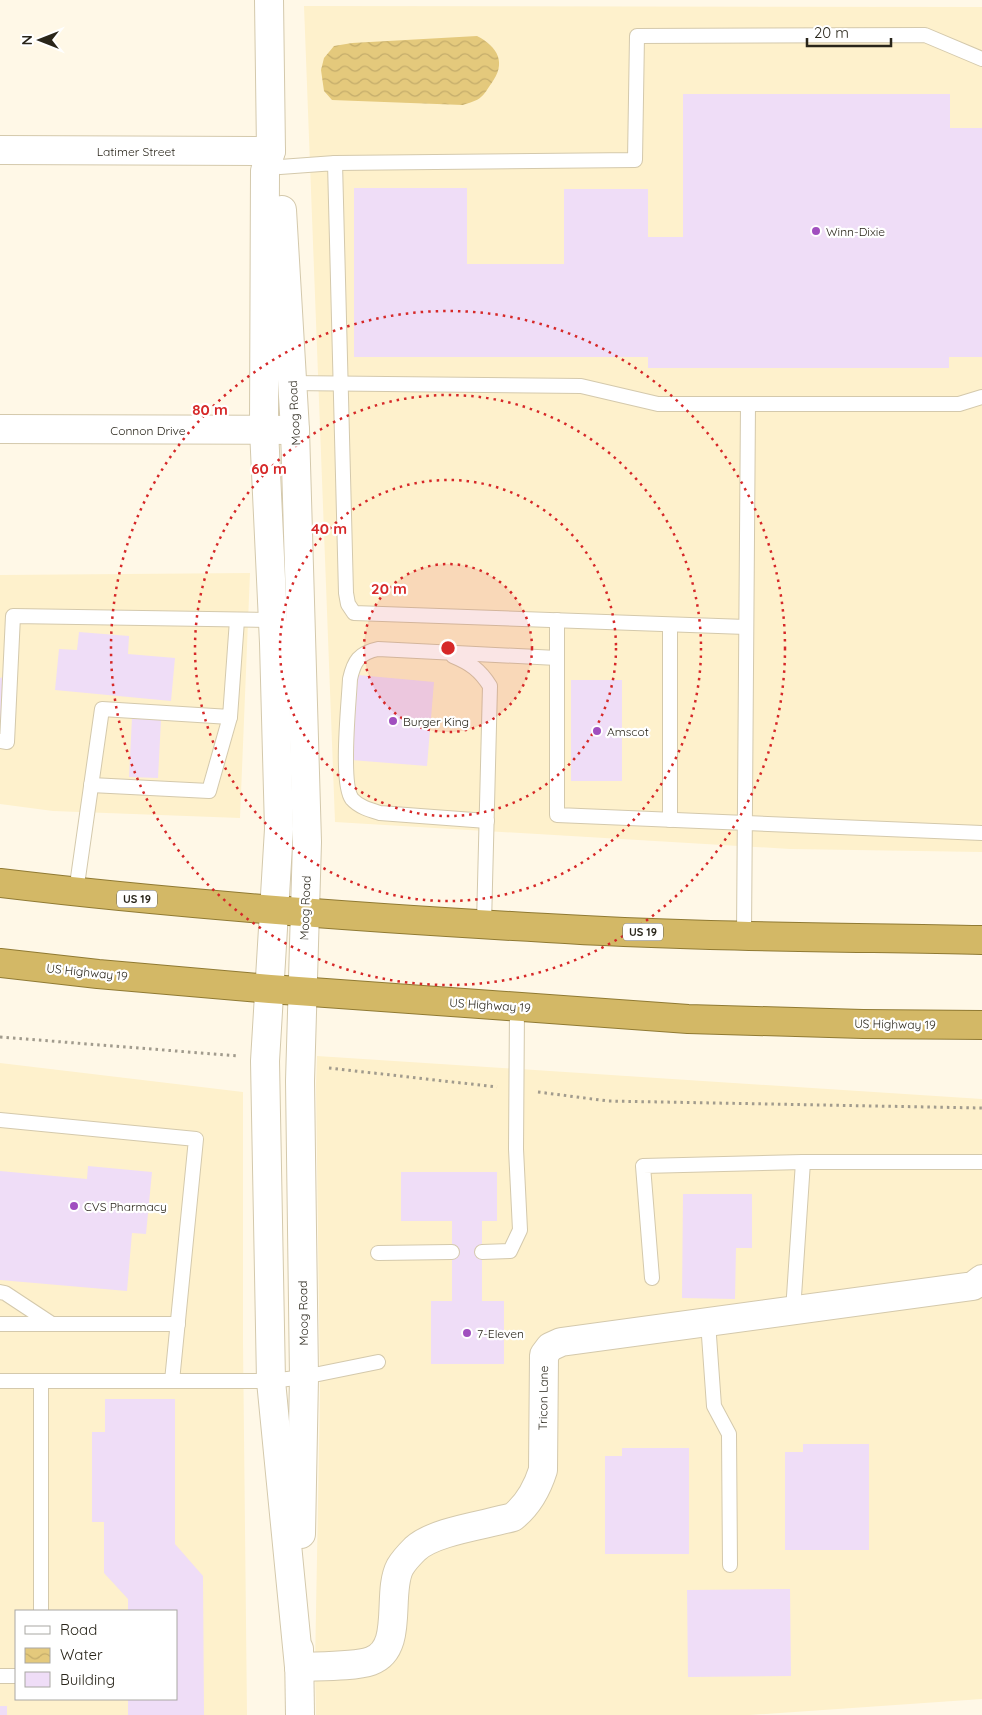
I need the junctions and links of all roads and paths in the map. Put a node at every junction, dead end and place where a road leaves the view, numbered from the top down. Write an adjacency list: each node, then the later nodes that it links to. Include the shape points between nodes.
1 (269, 0): 4 (street, Moog Road)
2 (982, 59): 5 (lane, via 924,35 637,36 635,160)
3 (0, 150): 4 (street, Latimer Street)
4 (276, 159): 5 (lane); 6 (street, Moog Road, via 266,171); 7 (street, Moog Road)
5 (335, 163): 8 (lane)
6 (265, 383): 7 (lane); 12 (street, Moog Road)
7 (292, 383): 8 (lane); 13 (street, Moog Road)
8 (341, 383): 10 (lane, via 581,386 658,404); 17 (lane, via 346,593 354,613)
9 (982, 397): 10 (lane, via 959,404)
10 (748, 404): 19 (lane)
11 (0, 429): 12 (street, Connon Drive)
12 (264, 430): 13 (street, Connon Drive); 16 (street, Moog Road)
13 (295, 430): 32 (street, Moog Road, via 308,842)
14 (7, 616): 15 (lane); 23 (lane)
15 (237, 620): 16 (lane); 22 (lane)
16 (273, 620): 31 (street, Moog Road, via 279,829)
17 (556, 620): 18 (lane); 21 (lane)
18 (670, 625): 19 (lane); 25 (lane)
19 (746, 628): 27 (lane)
20 (444, 653): 21 (lane); 26 (lane, via 472,665 490,686); 26 (lane, via 378,649 358,658 350,679 347,786 352,799 364,808 380,813)
21 (556, 658): 25 (lane, via 556,815)
22 (230, 717): 24 (lane, via 209,791); 24 (lane, via 102,709)
23 (4, 742)
24 (91, 785): 30 (lane)
25 (670, 820): 27 (lane)
26 (486, 821): 33 (lane)
27 (745, 823): 28 (lane); 34 (lane)
28 (982, 833)
29 (0, 883): 30 (highway, US 19)
30 (76, 892): 31 (highway, US 19)
31 (274, 911): 32 (highway, US 19); 37 (street, Moog Road)
32 (305, 913): 33 (highway, US 19); 38 (street, Moog Road)
33 (484, 924): 34 (highway, US 19)
34 (744, 935): 35 (highway, US 19)
35 (982, 940)
36 (0, 962): 37 (highway, US Highway 19)
37 (270, 989): 38 (highway, US Highway 19); 65 (street, Moog Road, via 266,1061)
38 (302, 991): 39 (highway, US Highway 19); 61 (street, Moog Road)
39 (517, 1007): 40 (highway, US Highway 19, via 698,1019); 44 (lane)
40 (982, 1025)
41 (0, 1037): 42 (path)
42 (238, 1056)
43 (359, 1071): 44 (path)
44 (517, 1090): 45 (path, via 608,1101); 50 (lane, via 520,1230 510,1251)
45 (982, 1108)
46 (0, 1120): 59 (lane, via 196,1139)
47 (803, 1162): 48 (lane); 52 (lane, via 643,1166); 55 (lane)
48 (982, 1162)
49 (452, 1252): 51 (lane)
50 (482, 1252)
51 (378, 1253)
52 (652, 1278)
53 (982, 1280): 55 (street, Tricon Lane, via 973,1286)
54 (0, 1292): 58 (lane)
55 (792, 1311): 56 (street, Tricon Lane)
56 (708, 1322): 66 (lane, via 714,1406 729,1434); 68 (street, Tricon Lane, via 561,1342 550,1347 544,1355 542,1470 539,1484 522,1509 513,1517 433,1538 407,1557 396,1579 391,1636 380,1656 360,1663)
57 (0, 1324): 58 (lane)
58 (53, 1324): 59 (lane)
59 (178, 1324): 64 (lane)
60 (378, 1362): 61 (lane)
61 (304, 1377): 65 (lane); 68 (street, Moog Road)
62 (0, 1381): 63 (lane)
63 (41, 1381): 64 (lane); 67 (lane)
64 (172, 1381): 65 (lane)
65 (271, 1381): 68 (street, Moog Road)
66 (730, 1565)
67 (42, 1610)
68 (299, 1667): 71 (street, Moog Road)
69 (0, 1676): 70 (lane)
70 (15, 1676)
71 (300, 1715)

